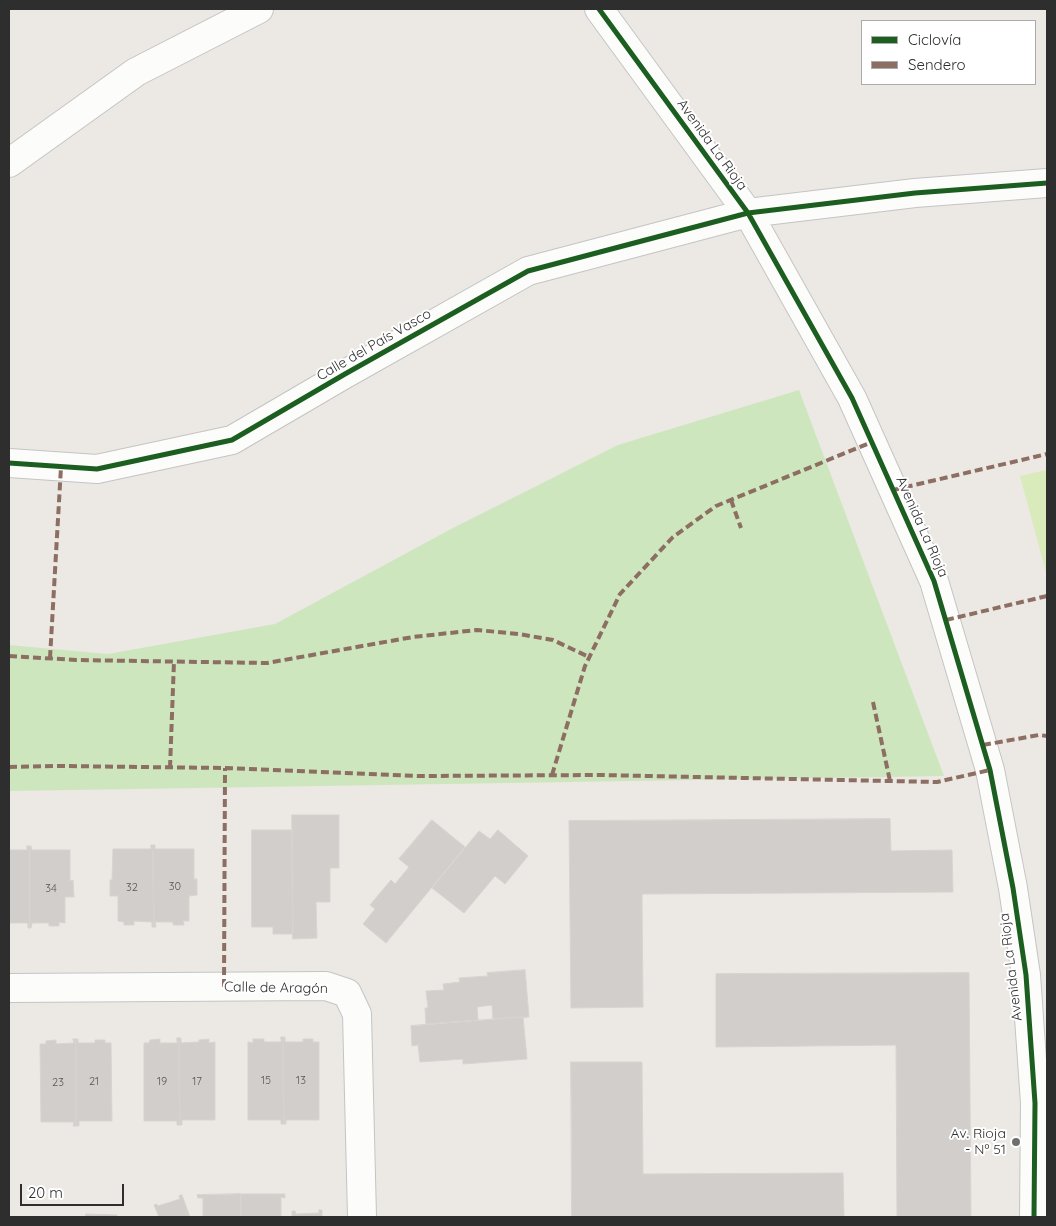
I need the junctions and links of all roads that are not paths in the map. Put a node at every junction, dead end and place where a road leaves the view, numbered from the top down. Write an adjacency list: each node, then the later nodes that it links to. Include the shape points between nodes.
1 (259, 9): 3 (street, via 136,72)
2 (599, 9): 5 (street, Avenida La Rioja)
3 (9, 163)
4 (1047, 182): 5 (street, Calle del País Vasco, via 915,193)
5 (748, 213): 6 (street, Calle del País Vasco, via 528,271 232,440 97,469); 9 (street, Avenida La Rioja, via 852,398 934,581 990,770 1026,974 1035,1103)
6 (9, 463)
7 (9, 988): 8 (street, Calle de Aragón, via 326,986 347,994 357,1014)
8 (362, 1217)
9 (1034, 1217)

